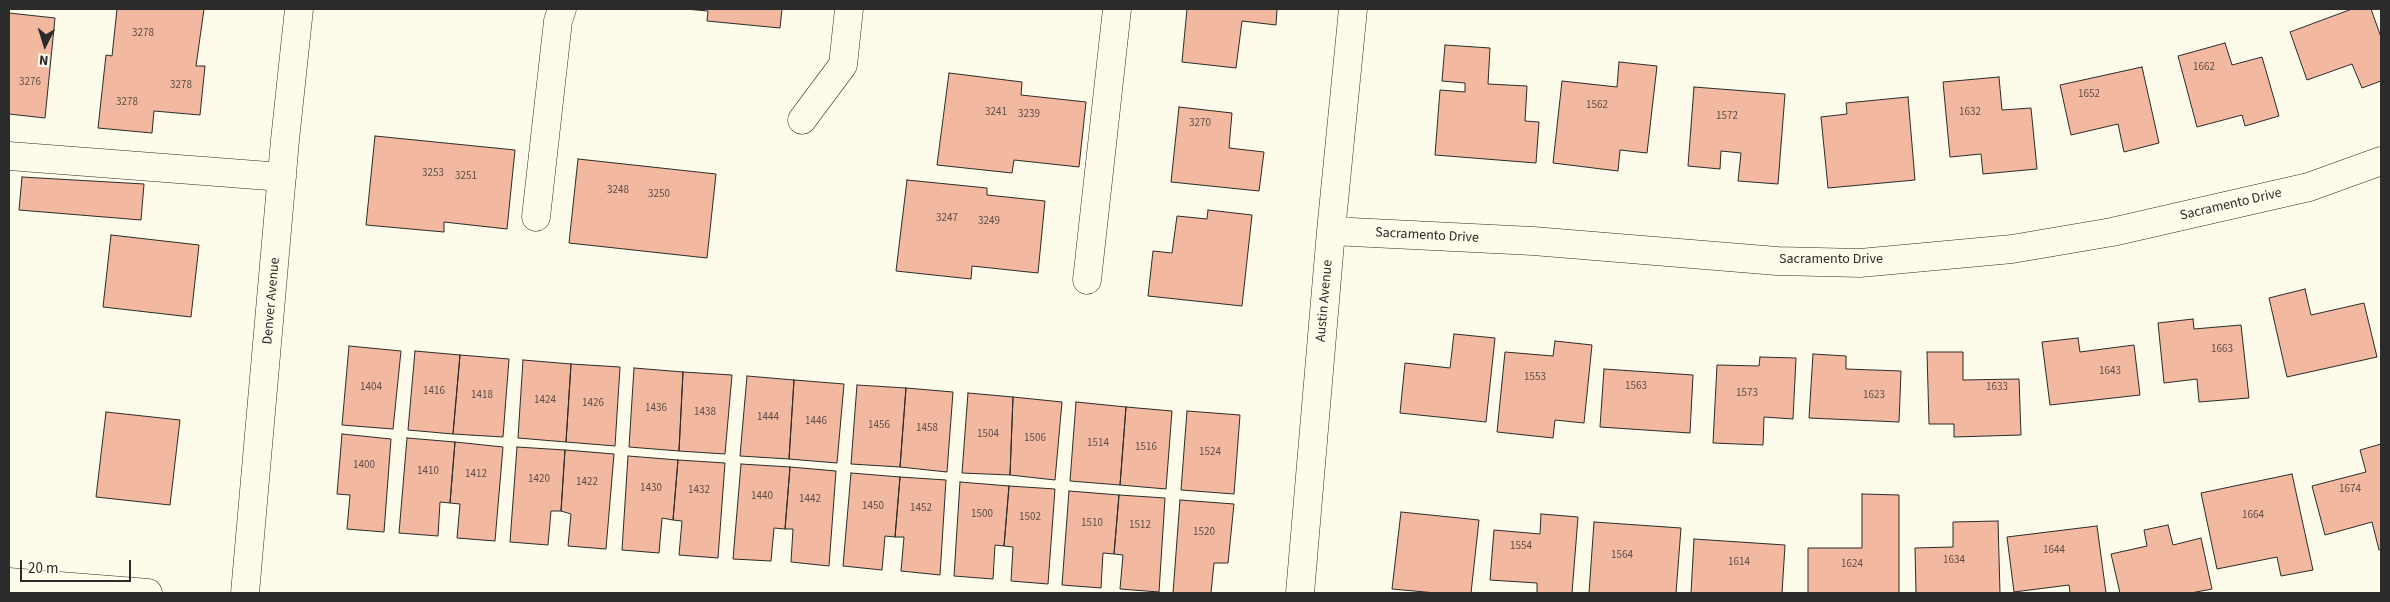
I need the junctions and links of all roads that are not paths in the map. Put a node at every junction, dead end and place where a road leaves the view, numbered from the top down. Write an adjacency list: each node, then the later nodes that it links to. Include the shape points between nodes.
1 (300, 9): 9 (street, Denver Avenue)
2 (562, 9): 10 (street)
3 (849, 9): 6 (street, via 844,65)
4 (1117, 9): 12 (street)
5 (1353, 9): 11 (street, Austin Avenue)
6 (802, 120)
7 (9, 156): 9 (street)
8 (2381, 161): 11 (street, Sacramento Drive, via 2309,187 2112,232 2012,249 1860,263 1777,261 1533,241)
9 (282, 177): 15 (street, Denver Avenue)
10 (536, 217)
11 (1330, 231): 16 (street, Austin Avenue)
12 (1087, 280)
13 (9, 582): 14 (street)
14 (148, 593)
15 (245, 593)
16 (1300, 593)

